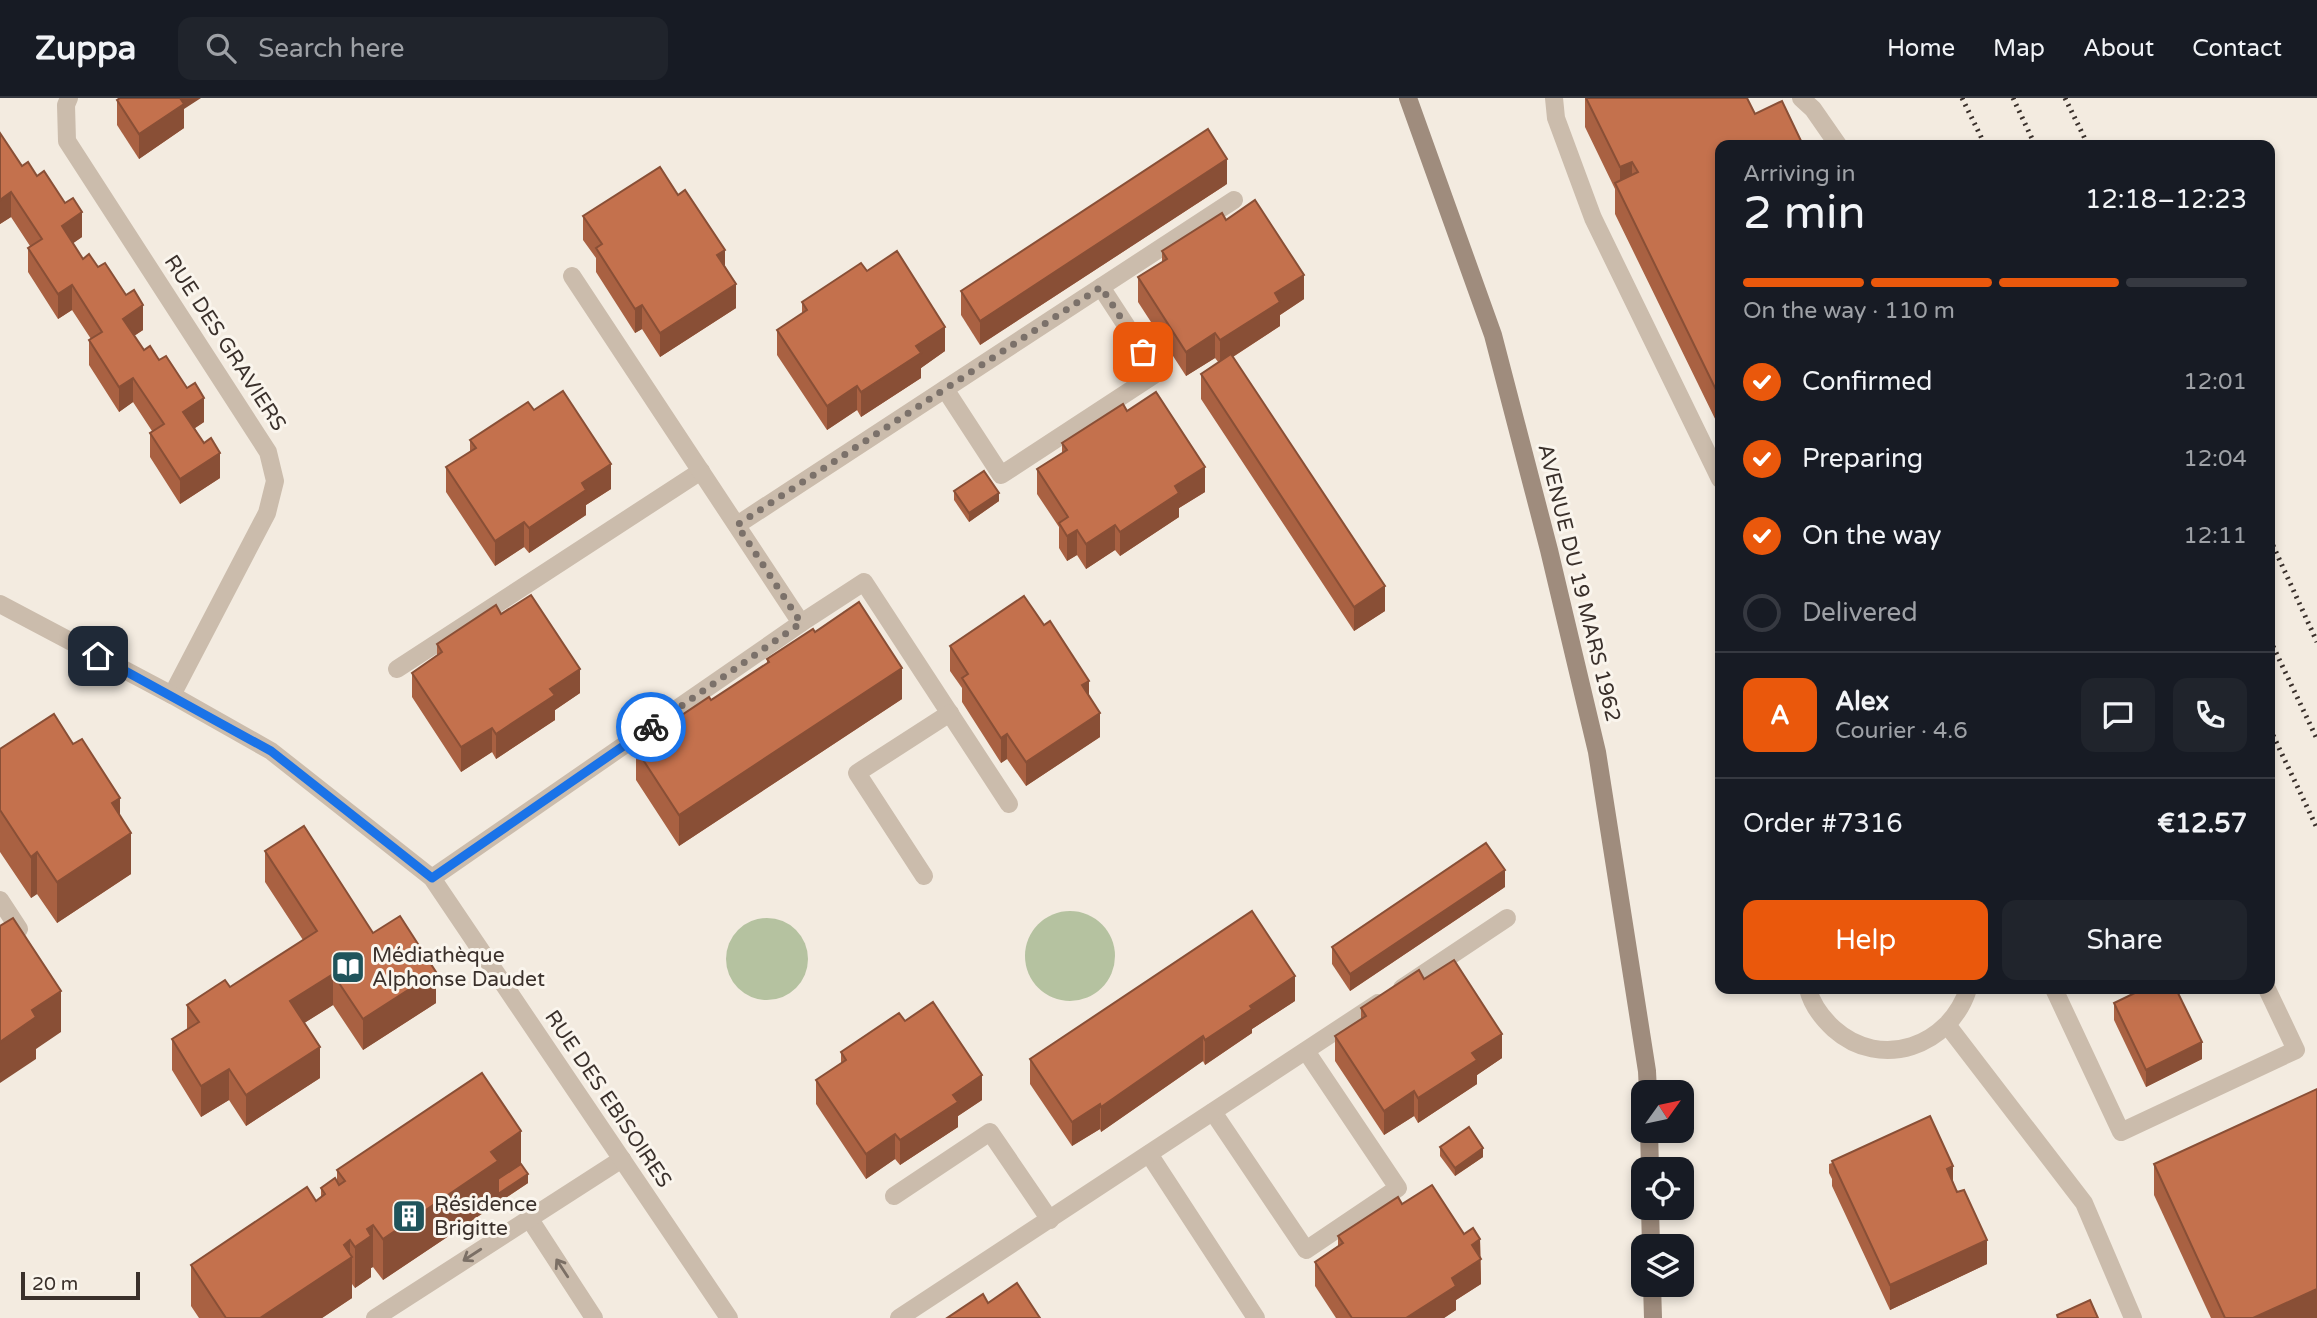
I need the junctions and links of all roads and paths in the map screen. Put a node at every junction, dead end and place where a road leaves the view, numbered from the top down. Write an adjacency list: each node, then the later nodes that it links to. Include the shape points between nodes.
1 (69, 98): 16 (street, RUE DES GRAVIERS, via 67,141 268,452 275,481 267,513)
2 (1408, 98): 30 (main road, AVENUE DU 19 MARS 1962, via 1493,335 1549,550 1597,752)
3 (1554, 98): 10 (street, via 1556,118 1593,218)
4 (1801, 98): 5 (street)
5 (1835, 140)
6 (1234, 200): 8 (street)
7 (572, 276): 11 (street)
8 (1101, 287): 9 (street); 9 (street, via 1157,373 1001,475)
9 (945, 389): 12 (street)
10 (1715, 469)
11 (701, 471): 12 (street); 15 (street)
12 (737, 525): 14 (street)
13 (0, 604): 16 (street, RUE DES EBISOIRES)
14 (801, 623): 17 (street, via 864,582); 20 (street)
15 (397, 669)
16 (172, 695): 20 (street, RUE DES EBISOIRES, via 271,751)
17 (950, 713): 18 (street); 19 (street, via 857,774)
18 (1009, 804)
19 (924, 876)
20 (432, 878): 33 (street, RUE DES EBISOIRES)
21 (0, 900): 23 (street, via 19,929)
22 (1507, 918): 29 (street)
23 (0, 942)
24 (1810, 994): 28 (street, via 1822,1018 1843,1037 1869,1048 1898,1050 1925,1042)
25 (1966, 994): 28 (street)
26 (2056, 994): 27 (street, via 2121,1132 2296,1050)
27 (2269, 994)
28 (1948, 1026): 44 (street, via 2084,1203)
29 (1306, 1051): 31 (street); 31 (street, via 1398,1188 1306,1250)
30 (1647, 1080)
31 (1213, 1112): 32 (street)
32 (1149, 1154): 36 (street); 42 (street)
33 (622, 1159): 35 (street); 40 (street, RUE DES EBISOIRES)
34 (894, 1196): 36 (street, via 990,1132)
35 (529, 1217): 38 (street, one-way to 38); 39 (street, one-way to 35)
36 (1049, 1220): 41 (street)
37 (1652, 1297): 43 (main road)
38 (375, 1318)
39 (594, 1318)
40 (729, 1318)
41 (899, 1318)
42 (1256, 1318)
43 (1653, 1318)
44 (2133, 1318)

